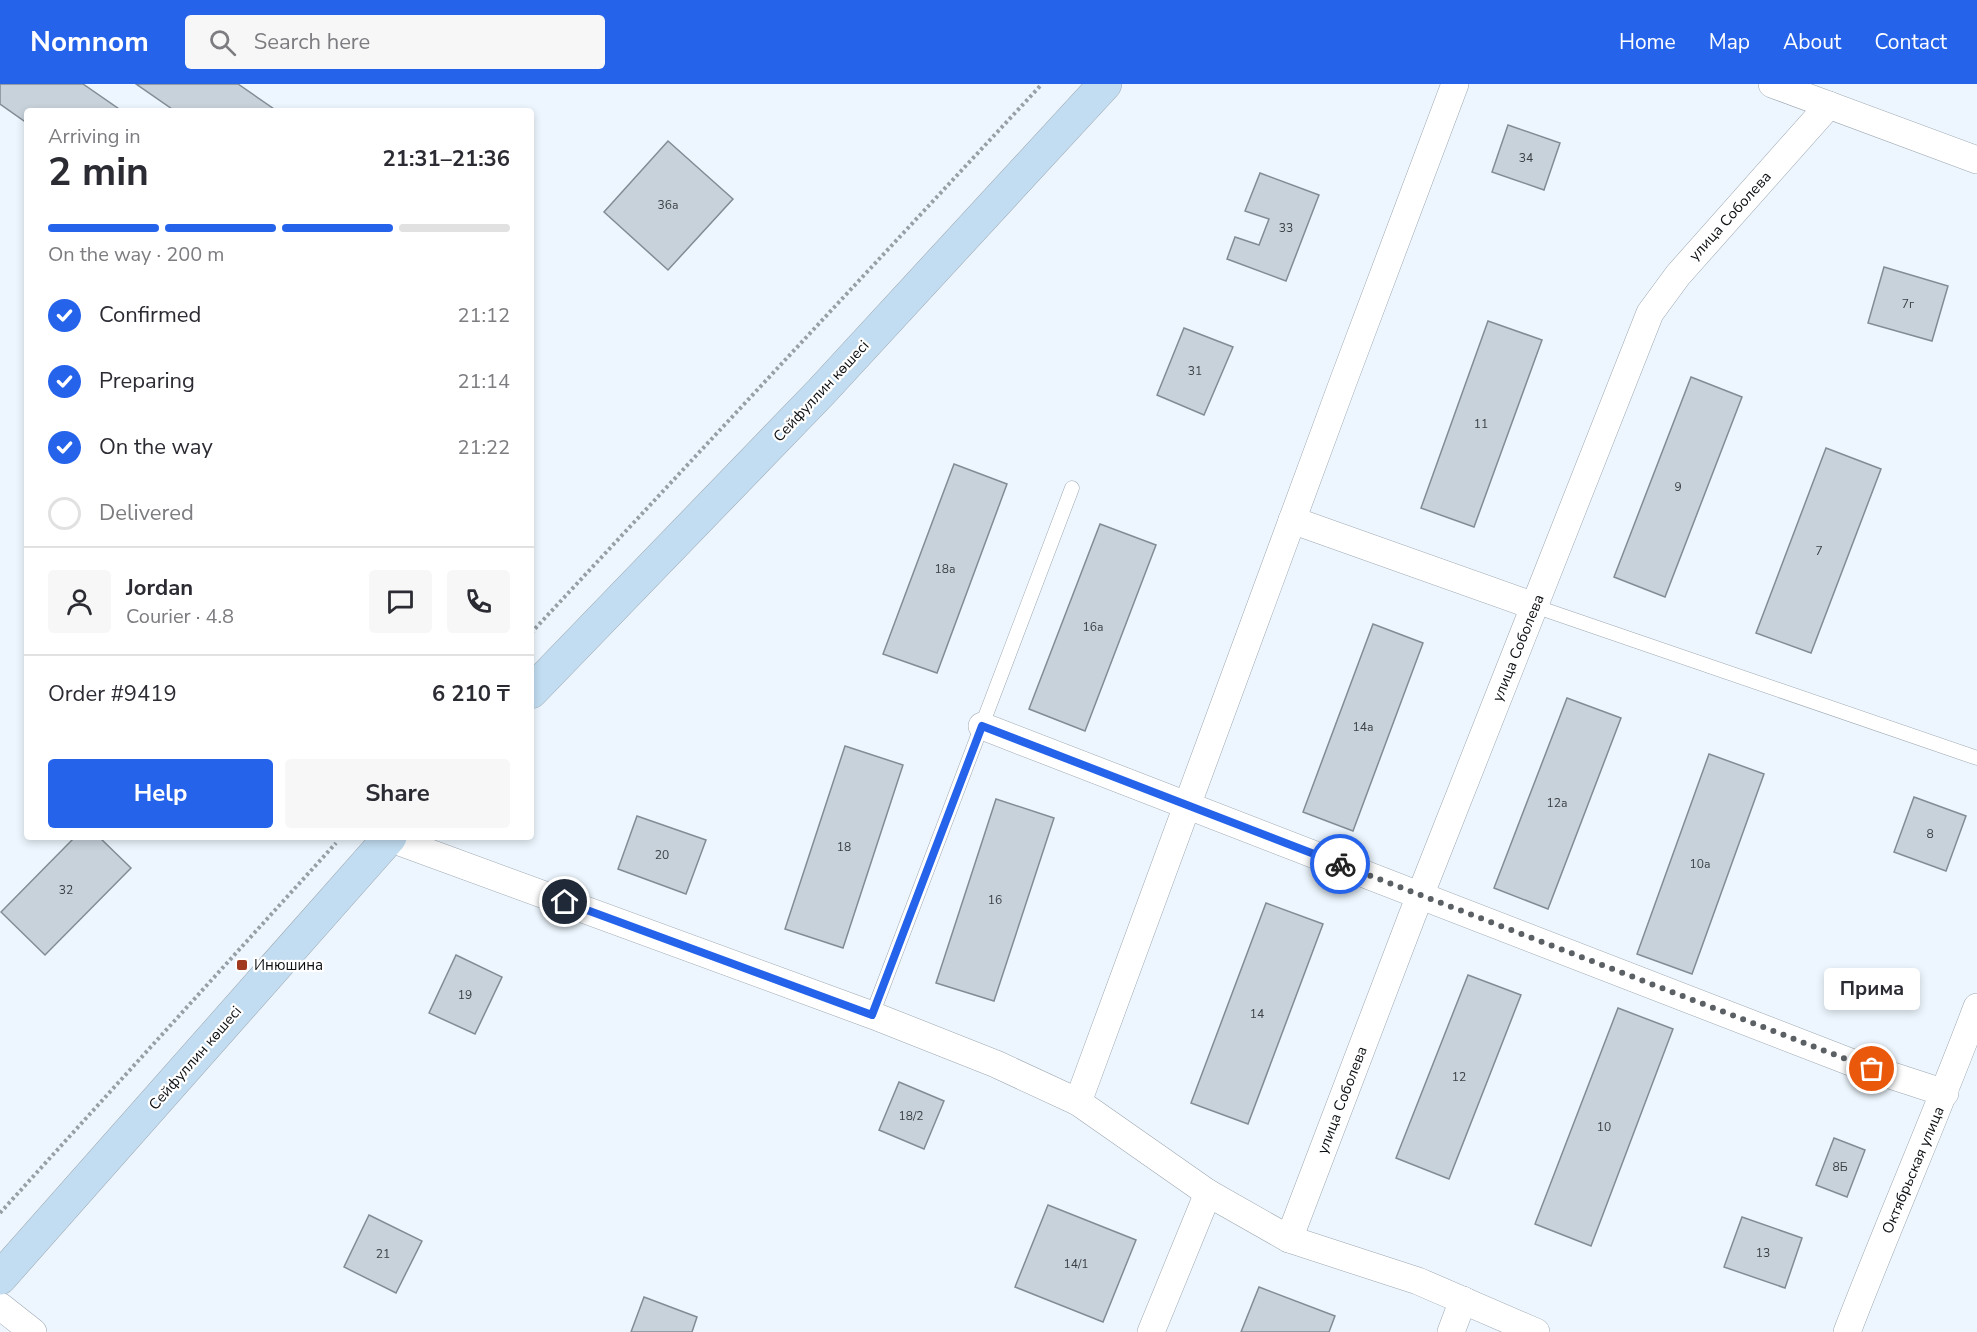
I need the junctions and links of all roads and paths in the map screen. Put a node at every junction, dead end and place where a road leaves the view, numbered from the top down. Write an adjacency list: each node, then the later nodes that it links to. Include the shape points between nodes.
1 (1042, 84): 10 (path)
2 (1105, 84): 11 (main road, Сейфуллин көшесі, via 821,392)
3 (1455, 84): 8 (street)
4 (1772, 84): 5 (street)
5 (1829, 105): 6 (street); 9 (street, улица Соболева, via 1678,275 1650,313)
6 (1977, 160)
7 (1072, 488): 12 (lane)
8 (1292, 520): 9 (street); 14 (street)
9 (1534, 606): 13 (lane); 18 (street, улица Соболева)
10 (534, 630)
11 (534, 689)
12 (982, 726): 14 (street); 20 (lane)
13 (1977, 758)
14 (1187, 804): 18 (street); 22 (street)
15 (338, 840): 24 (path)
16 (387, 840): 26 (main road, Сейфуллин көшесі)
17 (398, 840): 20 (street)
18 (1420, 896): 21 (street, via 1853,1063); 25 (street, улица Соболева)
19 (1977, 1007): 21 (street, Октябрьская улица)
20 (872, 1015): 22 (street, via 996,1064)
21 (1945, 1093): 33 (street, Октябрьская улица)
22 (1078, 1102): 23 (street)
23 (1208, 1193): 25 (street); 30 (street)
24 (0, 1213)
25 (1289, 1239): 27 (street, via 1418,1281)
26 (0, 1278)
27 (1463, 1300): 31 (street); 32 (street)
28 (0, 1306): 29 (street)
29 (33, 1332)
30 (1150, 1332)
31 (1451, 1332)
32 (1536, 1332)
33 (1847, 1332)

